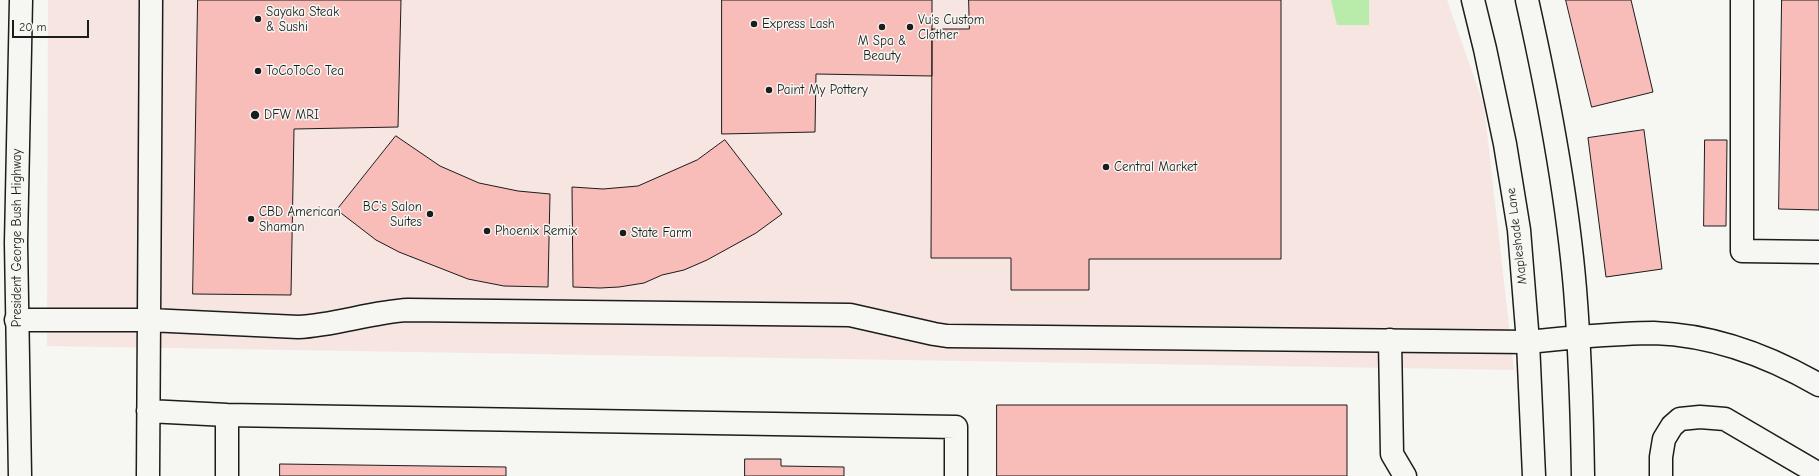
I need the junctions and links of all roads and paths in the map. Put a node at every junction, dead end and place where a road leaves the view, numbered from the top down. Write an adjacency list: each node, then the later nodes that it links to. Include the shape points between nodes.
1 (21, 0): 7 (main road, President George Bush Highway)
2 (151, 0): 8 (main road)
3 (1473, 0): 11 (main road, Mapleshade Lane, via 1503,137 1519,230)
4 (1527, 0): 9 (main road, via 1550,110 1568,224)
5 (1742, 0): 6 (main road, via 1742,251)
6 (1819, 252)
7 (16, 320): 8 (main road); 16 (main road, President George Bush Highway)
8 (149, 320): 10 (main road, via 298,327 322,326 408,310 850,315 948,336); 13 (main road)
9 (1578, 338): 11 (main road); 12 (main road, via 1656,333 1692,337 1729,345 1768,359); 22 (main road)
10 (1390, 340): 11 (main road); 20 (main road, via 1392,454)
11 (1528, 342): 21 (main road, Mapleshade Lane)
12 (1819, 385)
13 (148, 411): 14 (main road); 17 (main road)
14 (227, 415): 18 (main road); 19 (main road, via 956,427)
15 (1819, 474): 23 (main road, via 1725,419 1700,417 1680,418 1672,426 1664,439)
16 (20, 476)
17 (148, 476)
18 (227, 476)
19 (956, 476)
20 (1405, 476)
21 (1534, 476)
22 (1583, 476)
23 (1661, 476)

